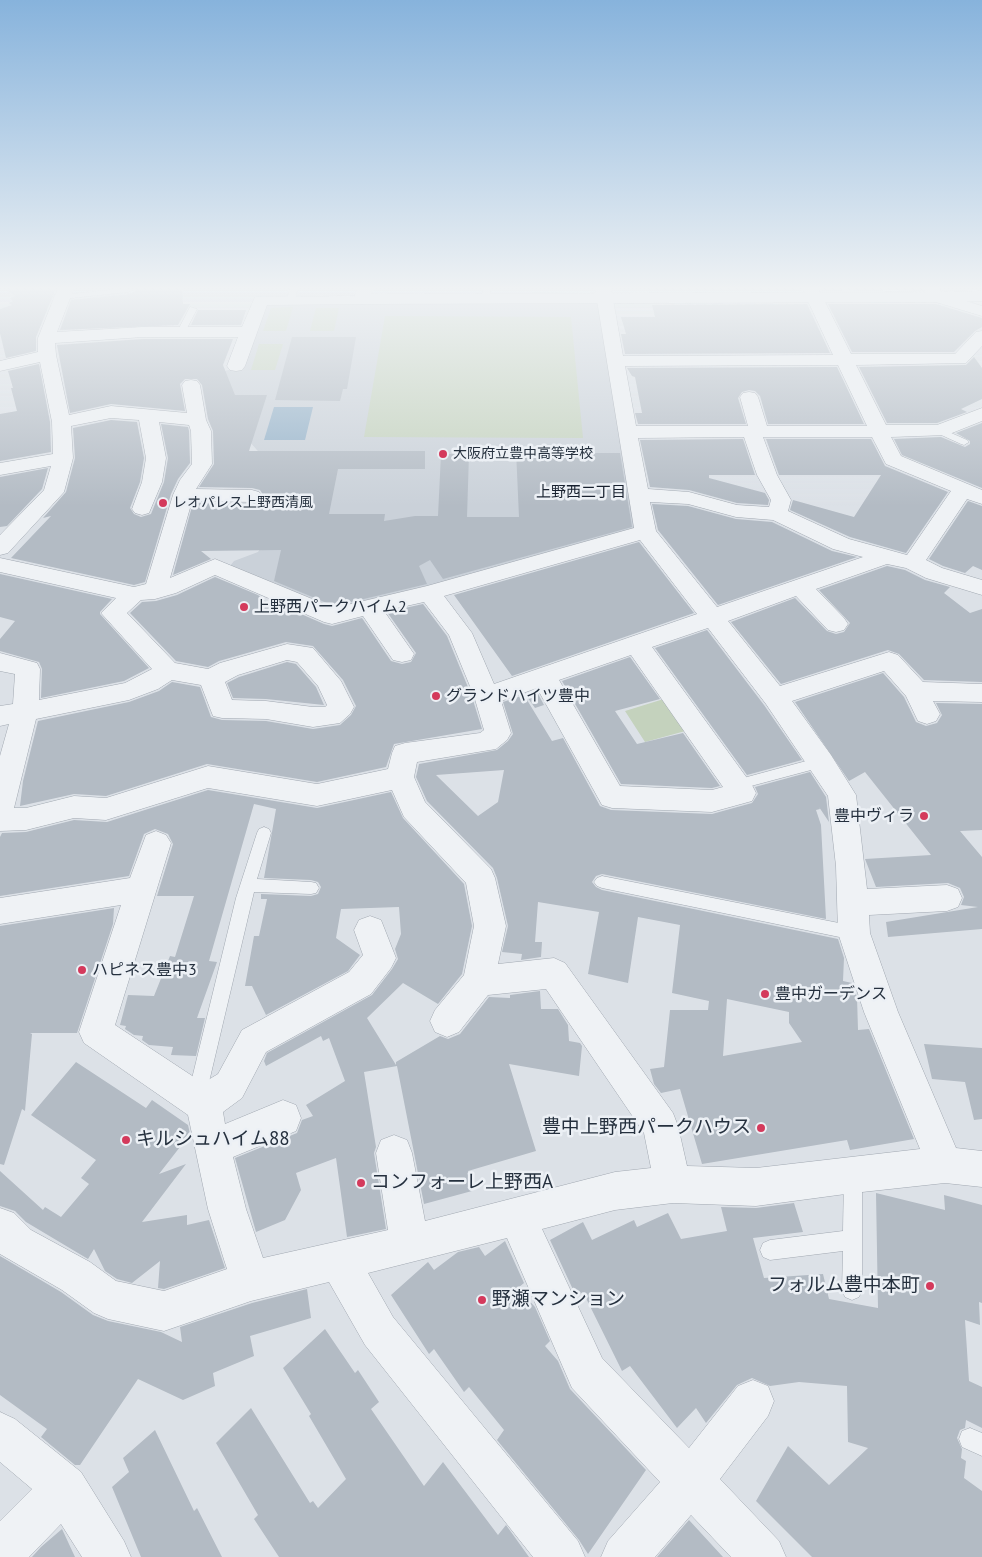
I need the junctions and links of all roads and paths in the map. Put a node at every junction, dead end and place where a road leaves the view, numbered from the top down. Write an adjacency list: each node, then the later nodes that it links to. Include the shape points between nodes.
1 (845, 360): 18 (street)
2 (12, 361): 7 (street)
3 (49, 361): 14 (street)
4 (238, 361): 8 (street)
5 (615, 361): 6 (street); 16 (street)
6 (693, 361)
7 (0, 366)
8 (236, 366)
9 (191, 385): 13 (street)
10 (749, 396): 17 (street)
11 (148, 416): 13 (street); 14 (street, via 111,412); 26 (street, via 156,458 152,482)
12 (981, 416): 15 (street)
13 (197, 420): 23 (street, via 201,431 202,464)
14 (61, 422): 20 (street)
15 (940, 431): 18 (street); 19 (lane)
16 (627, 432): 17 (street); 24 (street)
17 (756, 432): 18 (street); 27 (street, via 767,475 781,500)
18 (879, 432): 22 (street, via 893,460)
19 (964, 442)
20 (63, 458): 21 (street); 29 (street, via 54,492)
21 (0, 469)
22 (972, 494): 31 (street)
23 (183, 495): 25 (street); 35 (street)
24 (639, 495): 27 (street, via 689,498 736,511); 28 (street)
25 (252, 496)
26 (142, 508)
27 (777, 514): 30 (street, via 841,544)
28 (645, 532): 36 (street); 38 (street)
29 (3, 541)
30 (886, 557): 31 (street); 33 (street)
31 (913, 563): 34 (street)
32 (0, 564): 35 (street)
33 (800, 587): 38 (street); 39 (street)
34 (982, 588)
35 (144, 593): 37 (street, via 194,578 215,566 332,616); 43 (street, via 113,613)
36 (429, 593): 37 (street); 48 (street, via 460,633)
37 (369, 607): 41 (street)
38 (710, 617): 40 (street); 49 (street)
39 (836, 624)
40 (636, 643): 44 (street); 54 (street)
41 (402, 654)
42 (0, 662): 50 (street, via 28,668)
43 (168, 671): 45 (street); 50 (street, via 129,691)
44 (544, 677): 48 (street); 54 (street, via 612,797 712,801 742,793)
45 (211, 678): 45 (street, via 229,669 287,652 304,654 328,681 341,707 331,716 313,718 266,710 222,709)
46 (916, 691): 47 (street); 49 (street, via 888,661); 51 (street)
47 (982, 692)
48 (487, 696): 53 (street, via 498,733 487,742 405,753)
49 (775, 697): 52 (street)
50 (13, 714): 55 (street)
51 (927, 714)
52 (821, 762): 54 (lane); 64 (street, via 842,795)
53 (400, 777): 56 (street, via 317,795 208,777 106,808 74,806 26,819); 68 (street, via 414,808 480,878 490,926)
54 (736, 785)
55 (0, 808)
56 (0, 820)
57 (264, 832): 60 (lane)
58 (156, 843): 62 (street)
59 (602, 882): 67 (lane)
60 (248, 885): 61 (lane); 70 (lane)
61 (311, 888)
62 (141, 889): 65 (street); 70 (street, via 96,1032)
63 (947, 898): 64 (street)
64 (853, 903): 67 (street)
65 (0, 911)
66 (370, 930): 70 (street, via 380,958 360,983 254,1041 230,1086)
67 (854, 933): 74 (street, via 881,1012)
68 (479, 981): 69 (street); 77 (street, via 554,973 660,1126)
69 (446, 1021)
70 (200, 1102): 72 (street)
71 (283, 1118): 72 (street)
72 (213, 1146): 84 (street, via 227,1209)
73 (394, 1153): 81 (street)
74 (944, 1165): 75 (street); 76 (street)
75 (982, 1169)
76 (853, 1174): 77 (street, via 756,1187); 80 (lane)
77 (673, 1184): 78 (street, via 615,1191)
78 (516, 1216): 81 (street); 88 (street, via 587,1373)
79 (0, 1227): 84 (street, via 17,1244 76,1276 108,1298 164,1311)
80 (852, 1240): 82 (lane); 85 (lane)
81 (410, 1244): 83 (street)
82 (770, 1250)
83 (339, 1261): 84 (street); 92 (street, via 379,1331)
84 (251, 1281)
85 (852, 1290)
86 (752, 1401): 88 (street)
87 (0, 1434): 89 (street)
88 (691, 1481): 93 (street); 94 (street)
89 (65, 1488): 90 (street); 91 (street)
90 (0, 1553)
91 (108, 1557)
92 (562, 1557)
93 (624, 1557)
94 (763, 1557)

